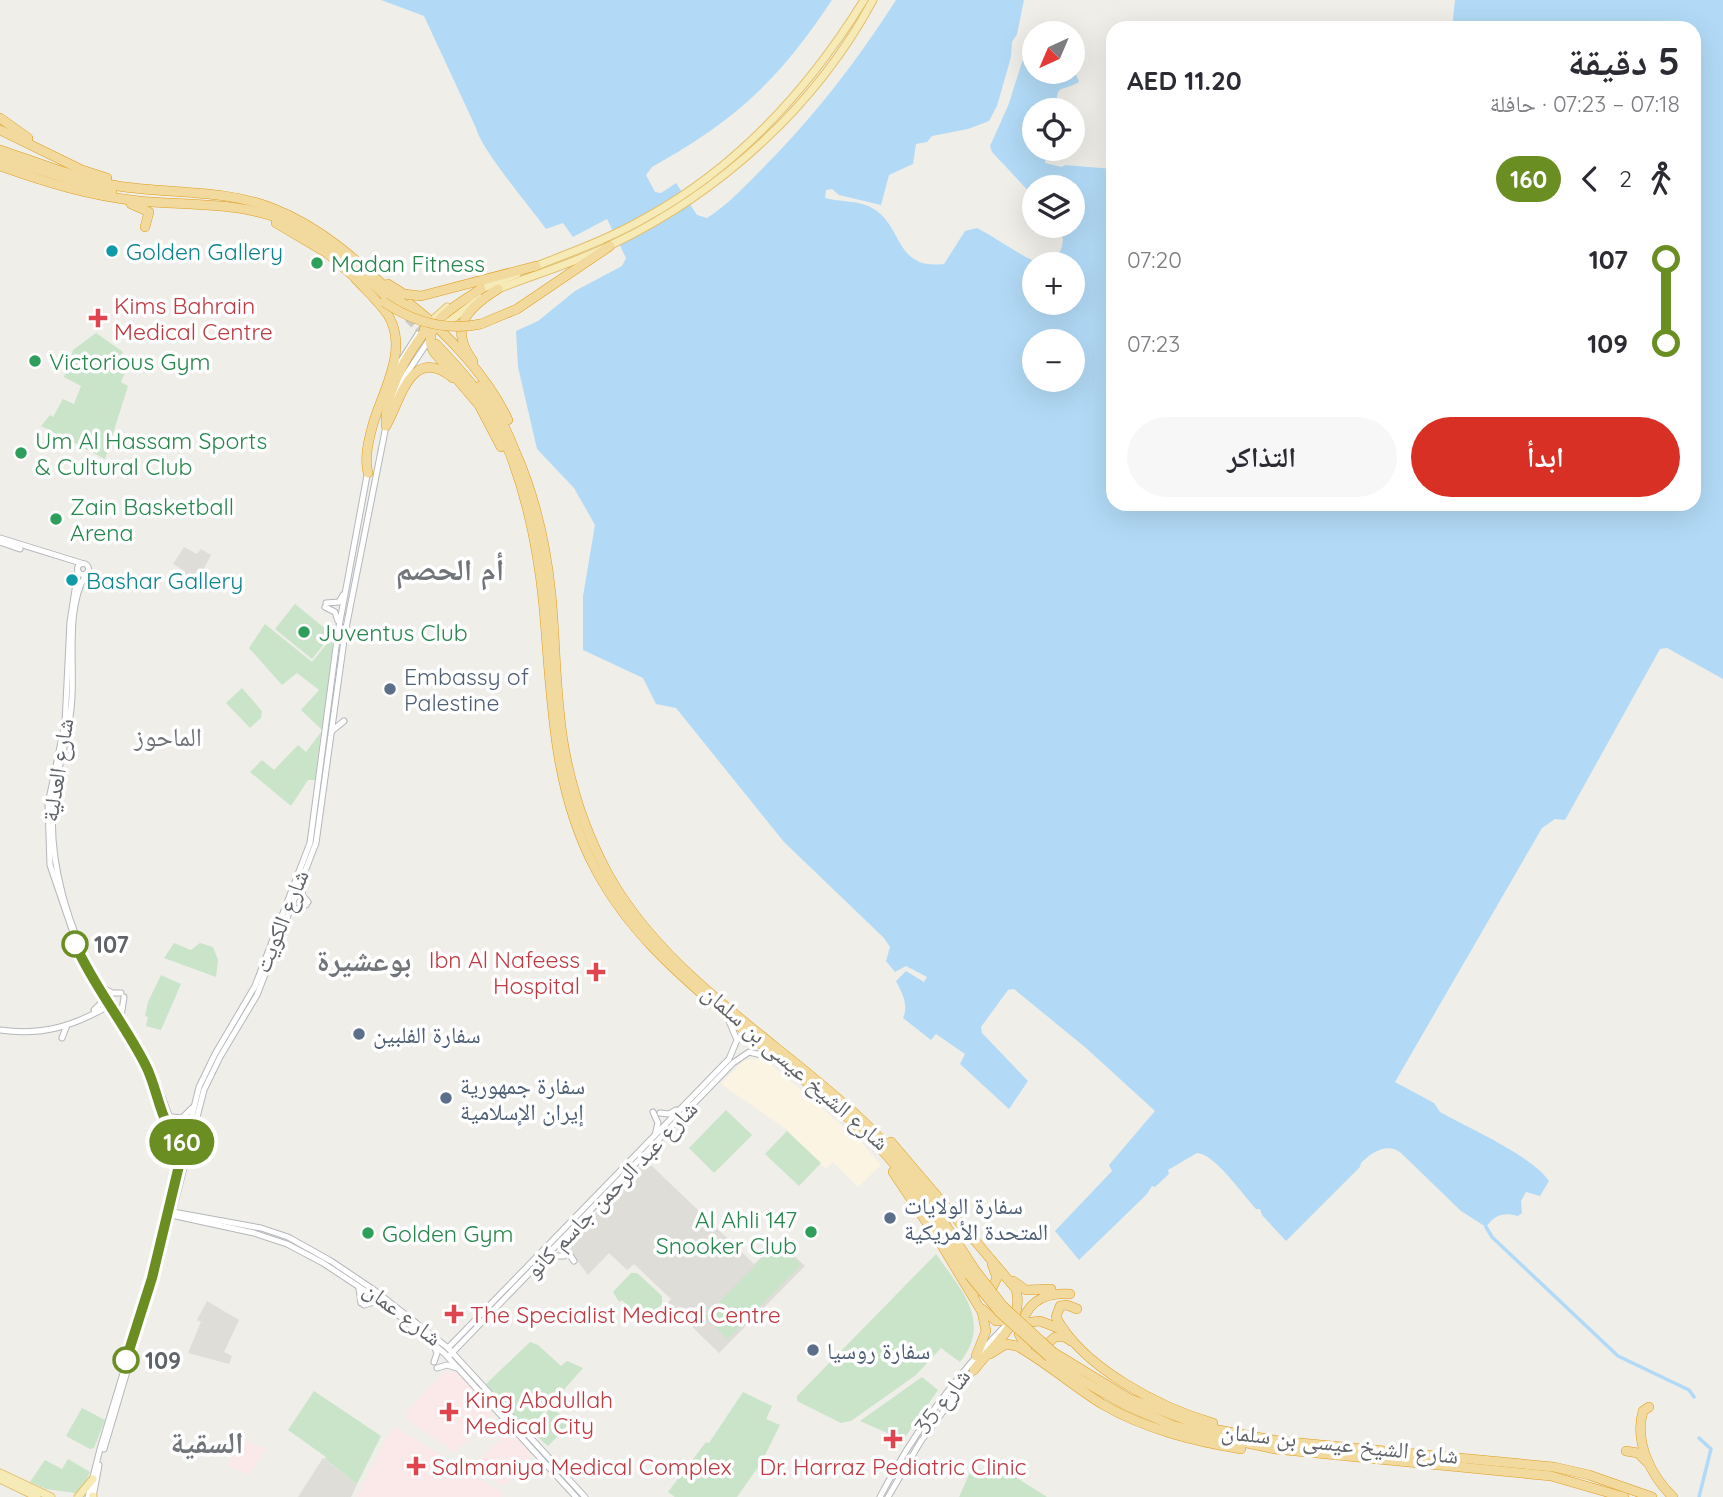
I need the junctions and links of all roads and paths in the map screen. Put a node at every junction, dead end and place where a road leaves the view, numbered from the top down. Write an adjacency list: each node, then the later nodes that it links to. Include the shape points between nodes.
1 (864, 0): 14 (main road, via 819,67 737,154)
2 (873, 0): 14 (main road, via 808,95 755,149 695,197)
3 (0, 118): 7 (highway)
4 (0, 130): 7 (highway)
5 (0, 150): 9 (highway, via 83,177)
6 (0, 158): 11 (highway, via 83,185)
7 (65, 161): 9 (highway)
8 (0, 166): 10 (highway)
9 (142, 189): 12 (highway, via 220,196)
10 (95, 195): 11 (highway); 13 (highway, via 147,210 150,218)
11 (162, 202): 12 (highway)
12 (259, 209): 16 (highway, via 316,245); 17 (highway, via 297,215 321,228); 20 (highway, via 330,247)
13 (145, 227)
14 (608, 242): 15 (main road); 16 (highway, bridge, via 531,299 492,321 463,327 405,315); 19 (main road)
15 (536, 266): 17 (highway, via 421,296 404,294); 18 (main road)
16 (355, 278): 25 (highway, via 392,324 397,351 371,432)
17 (384, 281): 21 (highway)
18 (481, 289): 21 (highway)
19 (498, 289): 21 (main road); 22 (highway, via 469,309 462,330 469,355)
20 (410, 315)
21 (430, 331): 22 (highway); 23 (highway, via 434,352); 24 (highway, via 400,370); 25 (main road, شارع الكويت, via 402,356 388,388); 26 (highway, شارع الشيخ عيسى بن سلمان, via 490,398); 27 (highway, شارع الشيخ عيسى بن سلمان, via 495,418)
22 (495, 395): 26 (highway, via 513,430)
23 (484, 414): 24 (highway, via 451,377 427,368 408,381); 27 (highway)
24 (386, 426): 33 (main road, شارع الكويت)
25 (368, 473): 31 (main road, شارع الكويت)
26 (531, 488): 53 (highway, شارع الشيخ عيسى بن سلمان, via 549,580 564,744 578,802 601,860 626,903 675,961)
27 (521, 493): 42 (highway, شارع الشيخ عيسى بن سلمان, via 542,598 556,755 573,822 597,873 629,921 679,976)
28 (0, 540): 29 (main road)
29 (79, 568): 30 (main road); 30 (main road, via 89,566); 35 (main road, شارع العدلية, via 70,622 65,723)
30 (86, 574): 36 (main road, شارع العدلية, via 75,611 72,704)
31 (347, 586): 32 (main road, شارع الكويت); 32 (main road, via 339,602 325,605 336,615)
32 (338, 632): 52 (main road, شارع الكويت, via 305,863 255,986 207,1069)
33 (335, 701): 34 (main road, شارع الكويت); 34 (main road, via 342,718)
34 (332, 733): 37 (main road, شارع الكويت, via 319,832)
35 (51, 787): 36 (main road); 39 (main road, شارع العدلية, via 47,825 51,870 75,944)
36 (54, 801): 39 (main road, شارع العدلية, via 56,866 82,950)
37 (302, 884): 38 (main road, شارع الكويت); 38 (main road, via 307,904)
38 (289, 915): 59 (main road, شارع الكويت, via 257,995 211,1073)
39 (100, 987): 40 (main road, شارع العدلية); 41 (main road); 43 (main road, via 122,995)
40 (110, 1003): 41 (main road); 43 (main road, شارع العدلية)
41 (95, 1012): 43 (main road); 44 (main road); 47 (main road, via 49,1029)
42 (724, 1013): 50 (highway, شارع الشيخ عيسى بن سلمان); 51 (main road, شارع عبد الرحمن جاسم كانو, via 737,1035 735,1049)
43 (118, 1017): 56 (main road, شارع العدلية, via 154,1074); 58 (main road, شارع العدلية)
44 (68, 1025): 46 (main road); 49 (main road)
45 (0, 1030): 47 (main road)
46 (47, 1031): 48 (main road); 48 (main road, via 35,1039)
47 (15, 1032): 48 (main road)
48 (23, 1033)
49 (62, 1038)
50 (785, 1066): 57 (highway, شارع الشيخ عيسى بن سلمان); 65 (main road, شارع عبد الرحمن جاسم كانو, via 762,1053 743,1054)
51 (685, 1104): 55 (main road, via 669,1114); 60 (main road, شارع عبد الرحمن جاسم كانو)
52 (194, 1105): 56 (main road, via 180,1119); 59 (main road, شارع الكويت)
53 (846, 1106): 66 (highway, via 902,1153); 71 (highway, شارع الشيخ عيسى بن سلمان, via 901,1161)
54 (653, 1112): 60 (main road, via 658,1123)
55 (660, 1113)
56 (168, 1114): 59 (main road)
57 (856, 1127): 70 (highway, via 897,1177); 71 (highway, شارع الشيخ عيسى بن سلمان, via 918,1194)
58 (174, 1131): 59 (main road); 61 (main road, شارع العدلية)
59 (189, 1133): 61 (main road, شارع الكويت); 62 (main road, شارع الكويت)
60 (655, 1136): 68 (main road, شارع عبد الرحمن جاسم كانو)
61 (183, 1149): 63 (main road, شارع الكويت)
62 (178, 1196): 63 (main road, شارع الكويت); 64 (main road, via 180,1208)
63 (171, 1214): 64 (main road, شارع عمان); 73 (main road, شارع عمان, via 274,1239 303,1251); 100 (main road, شارع الكويت); 104 (main road, شارع الكويت)
64 (193, 1215): 82 (main road, شارع عمان, via 261,1228 293,1240 331,1261)
65 (576, 1228): 68 (main road, شارع عبد الرحمن جاسم كانو); 69 (main road, via 565,1244)
66 (986, 1254): 70 (highway, via 997,1275 990,1292 973,1290); 72 (highway)
67 (564, 1256): 68 (main road)
68 (543, 1258): 81 (main road, شارع عبد الرحمن جاسم كانو); 85 (main road, شارع عبد الرحمن جاسم كانو)
69 (574, 1261)
70 (955, 1268): 76 (highway)
71 (972, 1273): 90 (highway, شارع الشيخ عيسى بن سلمان, bridge, via 999,1312)
72 (1006, 1275): 74 (highway, via 1026,1290); 79 (highway, via 1018,1296)
73 (354, 1284): 77 (main road, شارع عمان); 77 (main road, via 362,1304)
74 (1051, 1289)
75 (1070, 1294): 79 (highway, via 1044,1295)
76 (976, 1303): 79 (highway, via 990,1318); 89 (highway, via 986,1331)
77 (385, 1304): 84 (main road, شارع عمان)
78 (1077, 1309): 83 (highway, via 1063,1305 1056,1313)
79 (1018, 1320): 80 (highway); 83 (highway, via 1050,1323); 88 (main road, شارع 35); 90 (highway, via 1021,1342); 92 (highway)
80 (1001, 1330): 89 (main road, شارع 35)
81 (464, 1334): 82 (main road, via 446,1341); 87 (main road, شارع عبد الرحمن جاسم كانو)
82 (435, 1336): 87 (main road, شارع عمان)
83 (1070, 1336): 86 (highway)
84 (428, 1338): 87 (main road, شارع عمان); 91 (main road, via 437,1353 436,1365)
85 (465, 1342): 87 (main road, شارع عبد الرحمن جاسم كانو); 91 (main road)
86 (1081, 1348): 93 (highway, via 1060,1336 1048,1343 1046,1357); 95 (highway, via 1120,1380 1169,1407)
87 (448, 1353): 91 (main road, شارع عمان)
88 (988, 1355): 90 (highway, via 1011,1344); 92 (main road, شارع 35)
89 (976, 1356): 107 (main road, شارع 35, via 934,1407)
90 (1048, 1357): 93 (highway); 95 (highway, شارع الشيخ عيسى بن سلمان, via 1148,1416 1204,1434)
91 (461, 1366): 105 (main road, شارع عمان); 106 (main road, شارع عمان)
92 (974, 1370): 108 (main road, شارع 35, via 921,1441)
93 (1063, 1377): 95 (highway, via 1148,1426 1240,1449)
94 (1648, 1407): 97 (highway, via 1642,1413 1640,1432)
95 (1277, 1445): 109 (highway, شارع الشيخ عيسى بن سلمان, via 1551,1476); 110 (highway, شارع الشيخ عيسى بن سلمان, via 1554,1467)
96 (1626, 1451): 97 (highway, via 1638,1453)
97 (1651, 1469): 111 (highway)
98 (0, 1473): 102 (main road)
99 (0, 1479): 101 (main road)
100 (93, 1479): 103 (main road); 104 (main road, شارع الكويت)
101 (37, 1497)
102 (51, 1497)
103 (78, 1497)
104 (92, 1497)
105 (576, 1497)
106 (584, 1497)
107 (880, 1497)
108 (888, 1497)
109 (1624, 1497)
110 (1652, 1497)
111 (1673, 1497)

